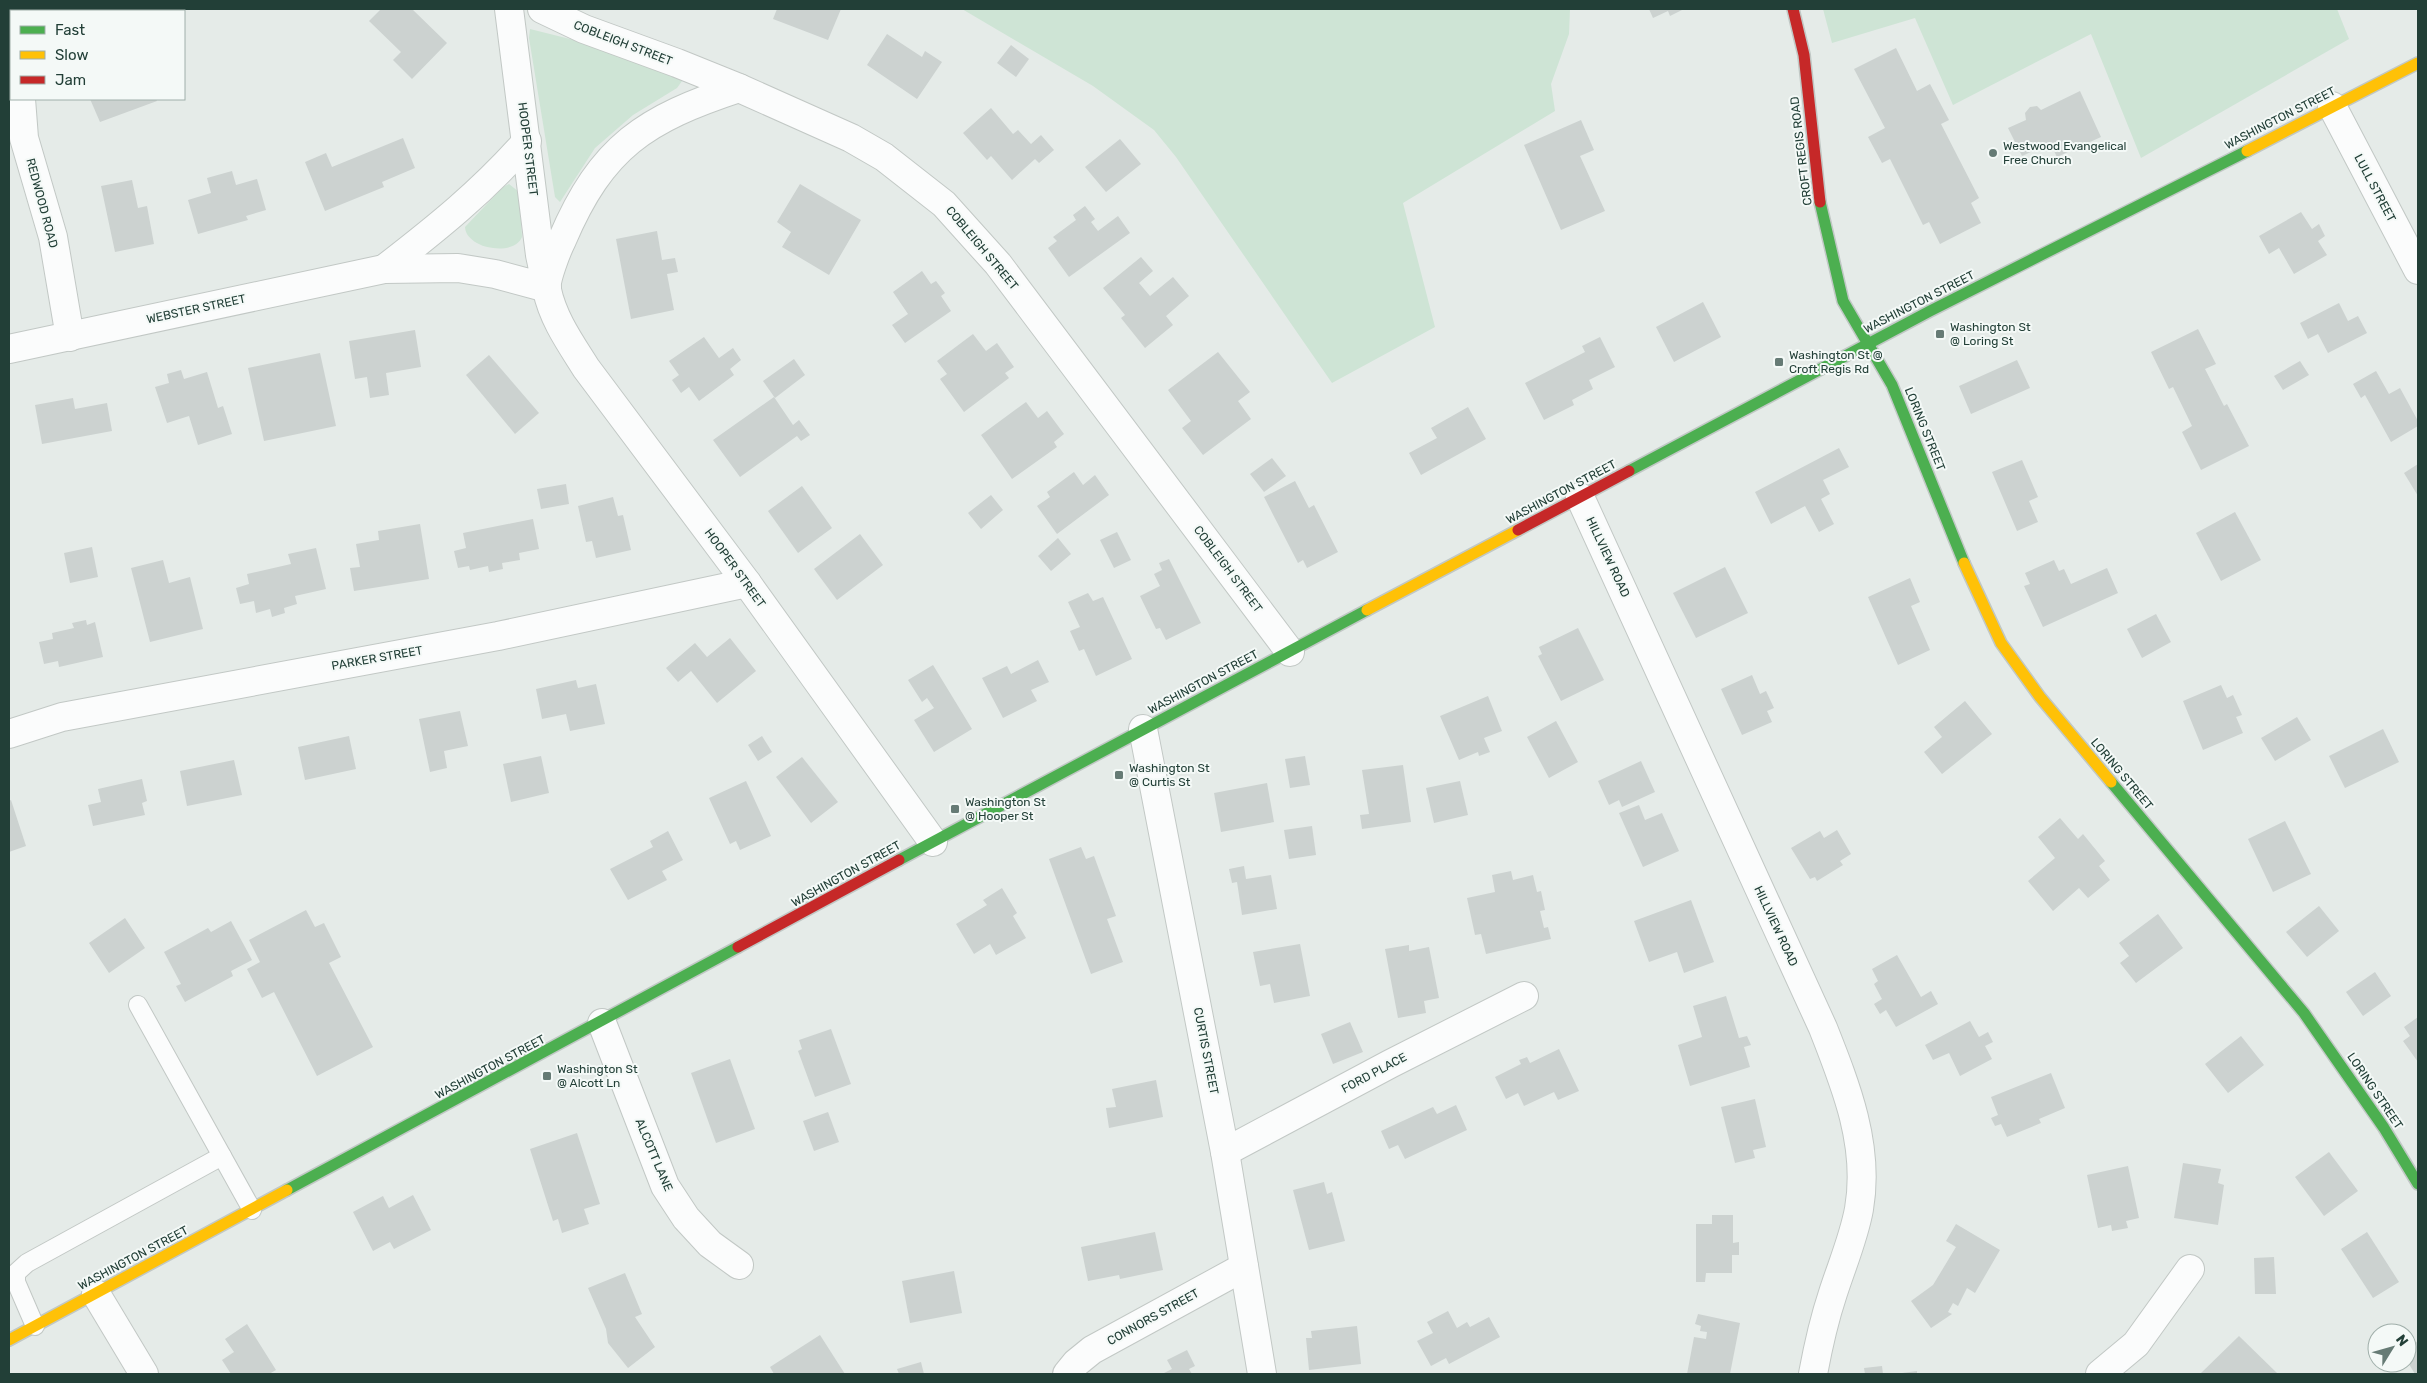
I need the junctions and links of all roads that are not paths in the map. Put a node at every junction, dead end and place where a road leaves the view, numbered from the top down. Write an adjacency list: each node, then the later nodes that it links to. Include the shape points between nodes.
1 (509, 9): 8 (street, HOOPER STREET)
2 (542, 9): 5 (street, COBLEIGH STREET, via 584,29)
3 (1792, 9): 13 (main road, CROFT REGIS ROAD, via 1804,54 1818,194 1843,301)
4 (2418, 63): 7 (main road, WASHINGTON STREET)
5 (739, 88): 11 (street, via 682,108 656,122 609,159 586,189 571,218); 17 (street, COBLEIGH STREET, via 851,138 884,157 944,204 998,264)
6 (21, 100): 12 (street, REDWOOD ROAD, via 24,138 54,237)
7 (2332, 106): 10 (street, LULL STREET); 13 (main road, WASHINGTON STREET)
8 (527, 141): 9 (street, WEBSTER STREET, via 469,202); 11 (street, HOOPER STREET)
9 (384, 269): 11 (street, WEBSTER STREET, via 458,268); 12 (street, WEBSTER STREET)
10 (2418, 270)
11 (547, 288): 16 (street, HOOPER STREET, via 561,326 586,368)
12 (70, 337): 14 (street, WEBSTER STREET)
13 (1867, 344): 15 (main road, WASHINGTON STREET); 26 (main road, LORING STREET, via 1892,385 1958,550 2001,643 2040,697 2304,1013 2384,1128)
14 (9, 349)
15 (1580, 497): 17 (main road, WASHINGTON STREET); 37 (street, HILLVIEW ROAD, via 1823,1028 1852,1108 1860,1140 1862,1175 1859,1209 1820,1336)
16 (747, 583): 19 (street, PARKER STREET, via 498,636 62,717); 20 (street, HOOPER STREET)
17 (1290, 652): 18 (main road, WASHINGTON STREET)
18 (1143, 730): 20 (main road, WASHINGTON STREET); 24 (street, CURTIS STREET)
19 (9, 734)
20 (933, 842): 23 (main road, WASHINGTON STREET)
21 (1524, 996): 24 (street, FORD PLACE)
22 (138, 1005): 25 (lane)
23 (602, 1023): 27 (main road, WASHINGTON STREET); 28 (street, ALCOTT LANE, via 665,1186 686,1218 710,1244)
24 (1225, 1152): 29 (street, CURTIS STREET)
25 (222, 1156): 27 (lane); 32 (lane, via 27,1263 16,1273 16,1282)
26 (2418, 1184)
27 (252, 1210): 31 (main road, WASHINGTON STREET)
28 (740, 1265)
29 (1244, 1267): 35 (street, CONNORS STREET, via 1092,1350); 36 (street, CURTIS STREET)
30 (2190, 1269): 38 (street, via 2136,1344)
31 (96, 1294): 32 (main road, WASHINGTON STREET); 34 (street)
32 (35, 1326): 33 (main road, WASHINGTON STREET)
33 (9, 1340)
34 (144, 1374)
35 (1067, 1374)
36 (1262, 1374)
37 (1813, 1374)
38 (2100, 1374)

